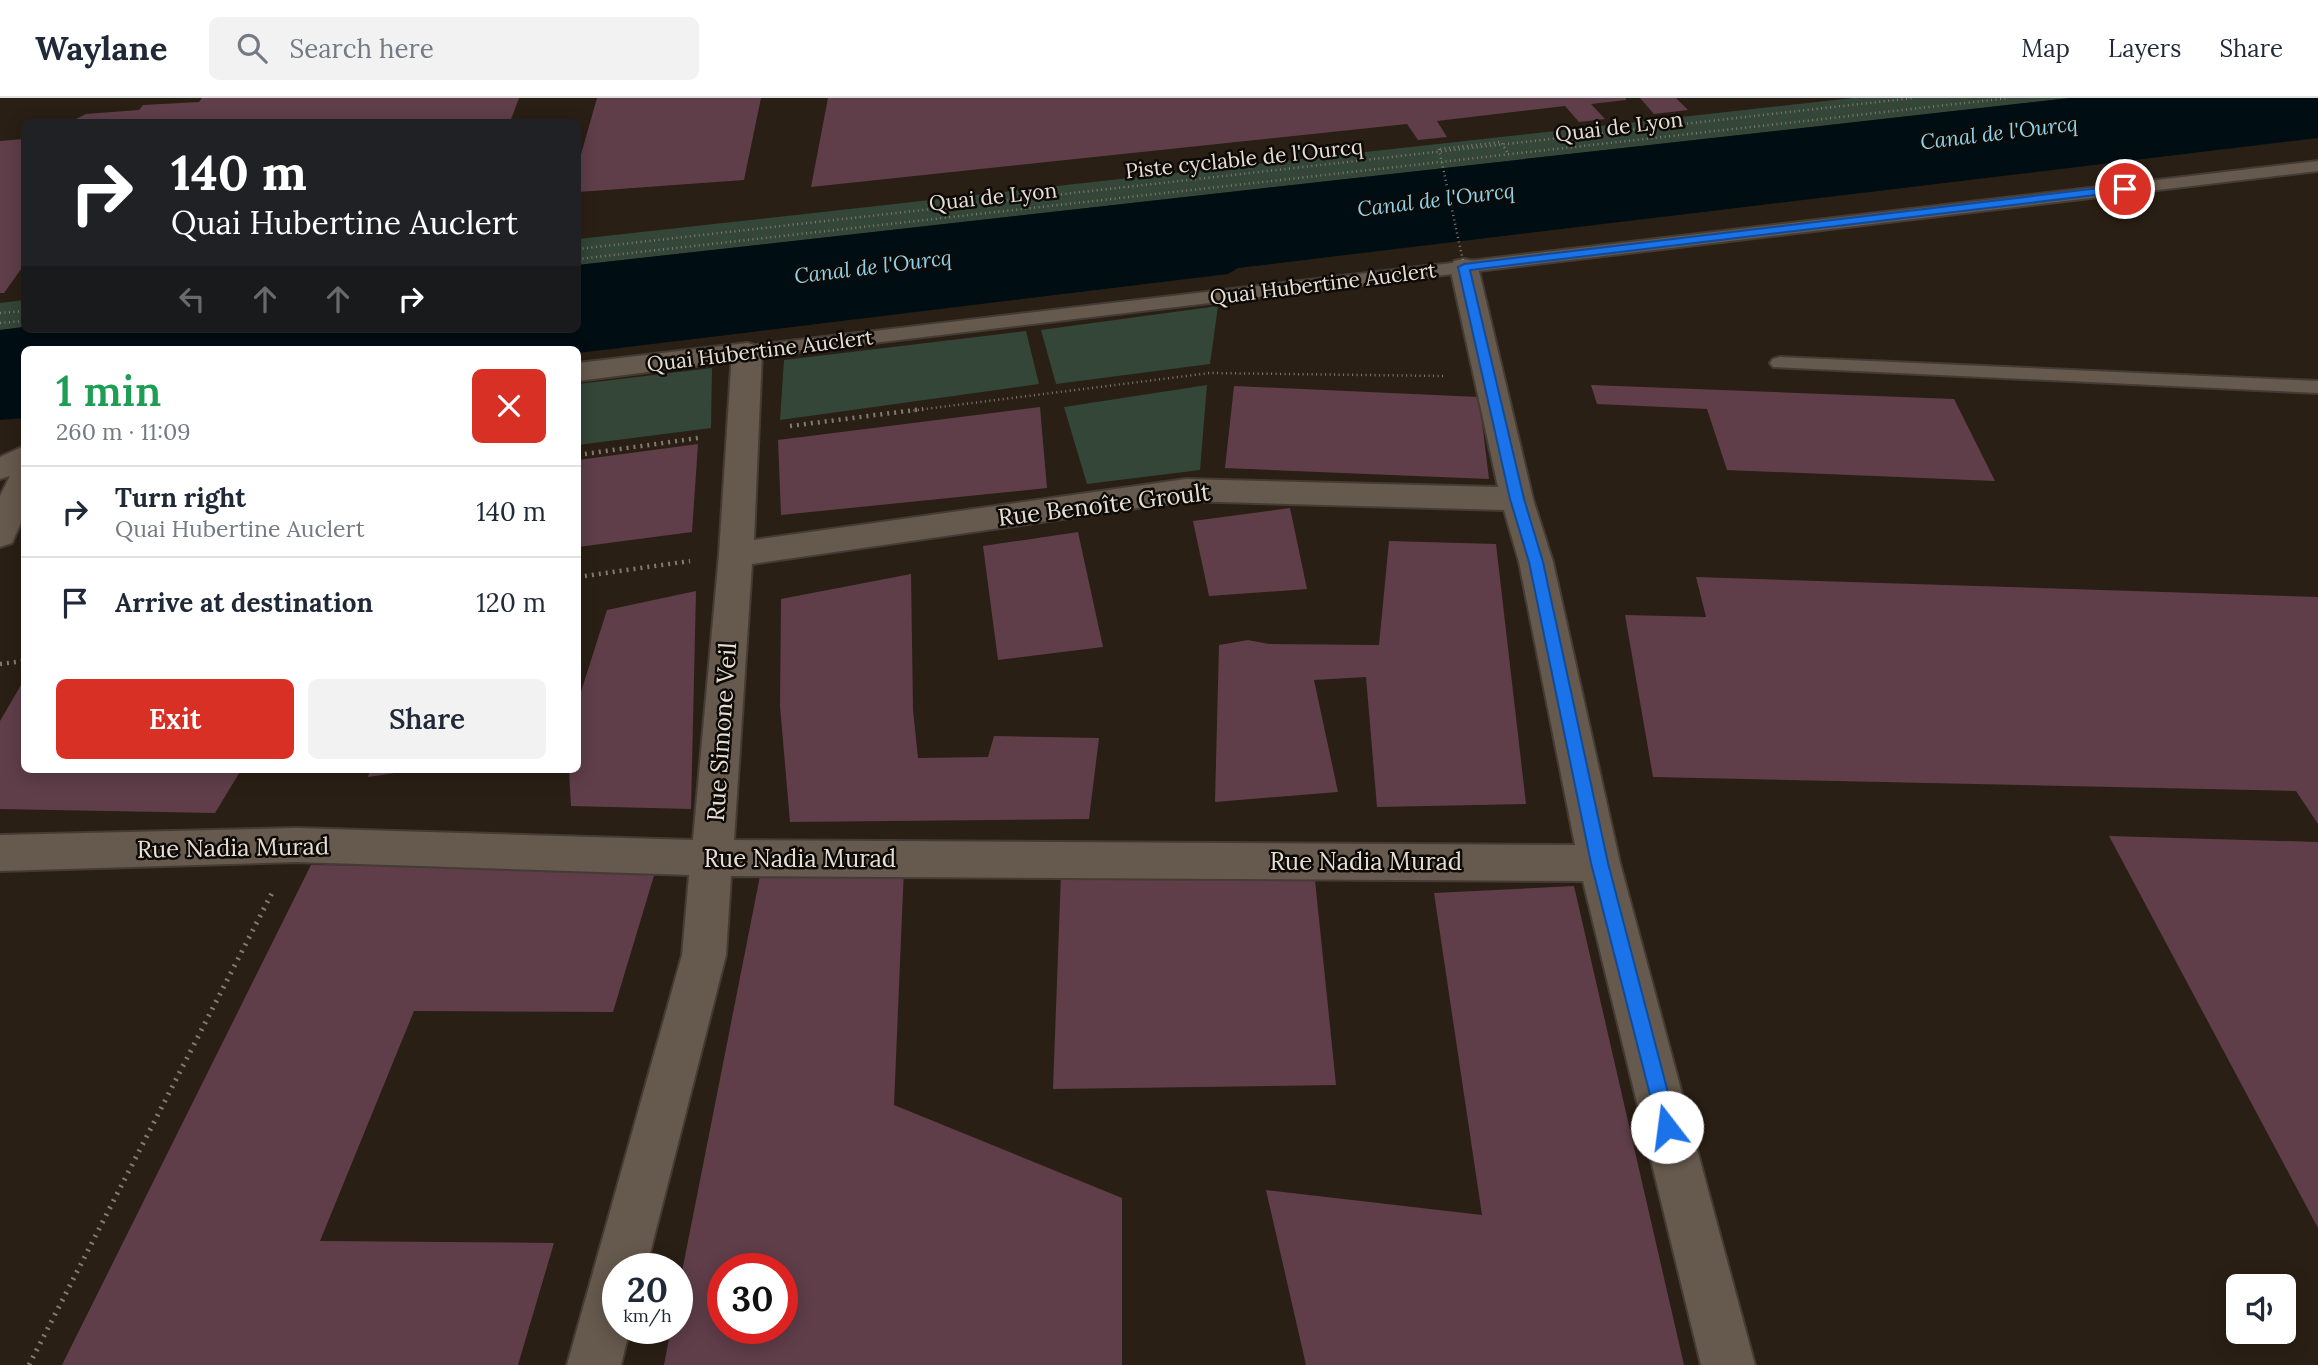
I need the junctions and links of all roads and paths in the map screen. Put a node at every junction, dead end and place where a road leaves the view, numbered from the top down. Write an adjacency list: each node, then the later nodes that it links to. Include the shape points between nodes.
1 (1913, 98): 3 (path, Piste cyclable de l'Ourcq)
2 (2009, 98): 4 (path, Quai de Lyon)
3 (1503, 146): 4 (path); 6 (path, Piste cyclable de l'Ourcq); 8 (path, bridge, via 1501,142 1439,149 1466,275)
4 (1510, 155): 7 (path, Quai de Lyon)
5 (2318, 166): 8 (lane, Quai Hubertine Auclert)
6 (581, 249)
7 (581, 259)
8 (1468, 271): 13 (lane, Quai Hubertine Auclert); 16 (street)
9 (21, 311): 10 (path)
10 (0, 313)
11 (21, 321): 12 (path)
12 (0, 323)
13 (747, 352): 15 (street, Quai Hubertine Auclert); 18 (street, Rue Simone Veil)
14 (1780, 363): 17 (lane)
15 (581, 372)
16 (1489, 377): 18 (path, via 1210,373); 23 (street)
17 (2318, 387)
18 (742, 432): 19 (path); 25 (street, Rue Simone Veil)
19 (581, 455)
20 (21, 459): 21 (street)
21 (0, 468)
22 (21, 485): 24 (street)
23 (1517, 499): 25 (street, Rue Benoîte Groult, via 1186,490); 32 (street, via 1536,562)
24 (0, 535)
25 (736, 554): 26 (path); 31 (street, Rue Simone Veil)
26 (581, 578)
27 (21, 661): 28 (path)
28 (0, 664)
29 (297, 845): 30 (street, Rue Nadia Murad); 31 (street, Rue Nadia Murad); 35 (path)
30 (0, 853)
31 (712, 859): 32 (street, Rue Nadia Murad); 33 (street, Rue Simone Veil, via 704,955)
32 (1599, 863): 37 (street)
33 (624, 1253)
34 (602, 1336): 36 (street)
35 (29, 1365)
36 (594, 1365)
37 (1728, 1365)

